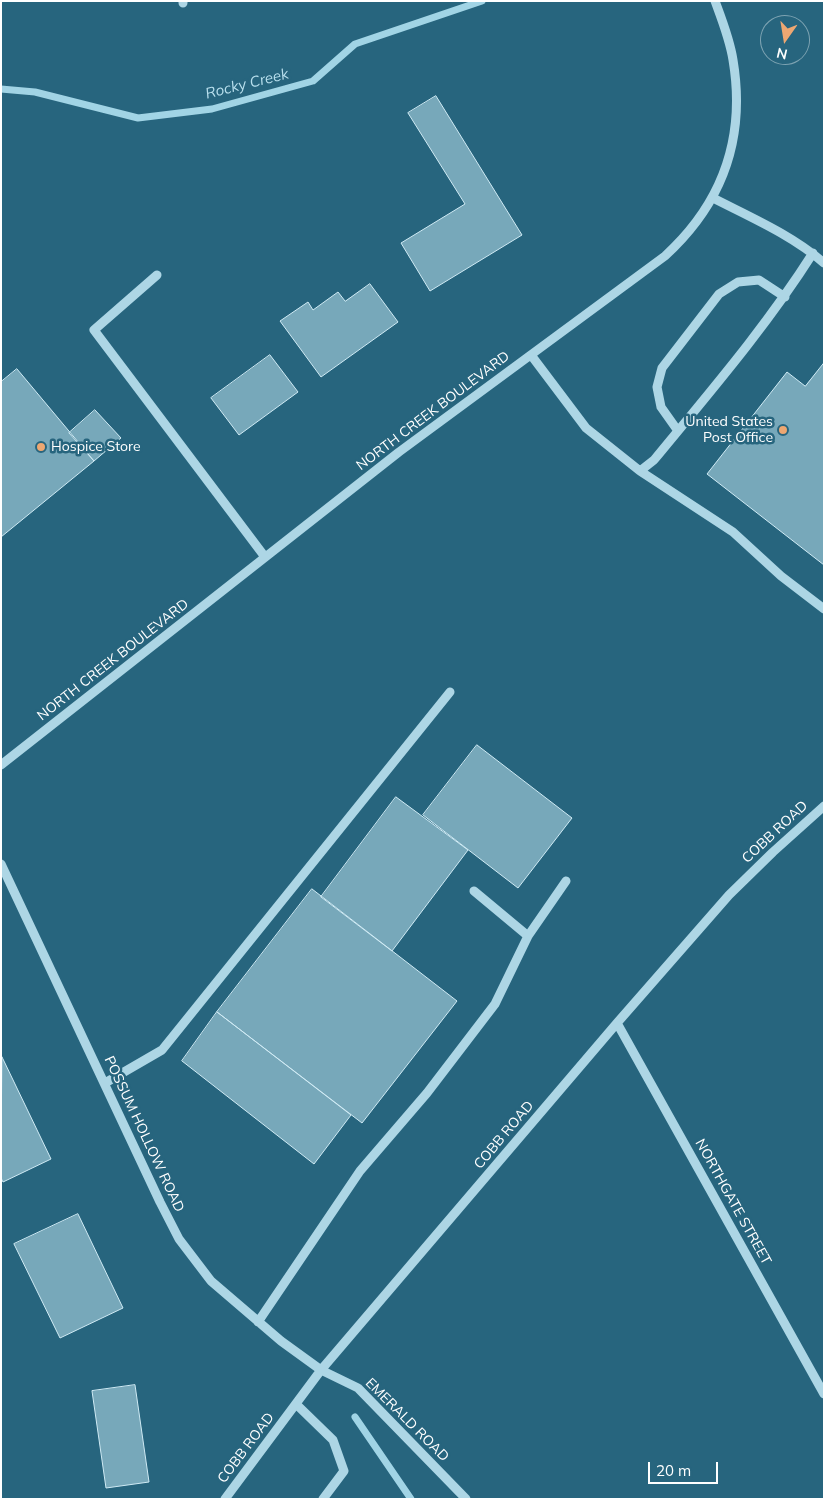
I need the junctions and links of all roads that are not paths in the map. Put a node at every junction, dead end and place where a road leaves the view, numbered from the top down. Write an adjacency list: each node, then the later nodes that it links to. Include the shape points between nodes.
1 (716, 1): 2 (street, NORTH CREEK BOULEVARD, via 733,59 736,95 734,134 727,165)
2 (713, 198): 3 (street); 7 (street, NORTH CREEK BOULEVARD, via 694,227 665,256)
3 (813, 253): 4 (street); 6 (street)
4 (824, 263)
5 (157, 275): 10 (street, via 94,330)
6 (785, 297): 8 (street); 8 (street, via 759,280 738,282 719,294 662,368 657,387 661,407)
7 (531, 355): 9 (street, via 586,428); 10 (street, NORTH CREEK BOULEVARD, via 399,452)
8 (678, 431): 9 (street, via 654,460)
9 (640, 471): 11 (street, via 733,532 781,576)
10 (265, 557): 13 (street, NORTH CREEK BOULEVARD)
11 (824, 609)
12 (450, 692): 20 (street, via 162,1050)
13 (1, 765)
14 (824, 806): 19 (street, COBB ROAD, via 729,895)
15 (1, 864): 20 (street, POSSUM HOLLOW ROAD)
16 (566, 881): 18 (street)
17 (474, 891): 18 (street)
18 (528, 936): 21 (street, via 495,1004 427,1093 360,1171)
19 (617, 1023): 22 (street, COBB ROAD); 23 (street, NORTHGATE STREET)
20 (104, 1084): 21 (street, POSSUM HOLLOW ROAD, via 179,1239 211,1281)
21 (258, 1322): 22 (street, POSSUM HOLLOW ROAD)
22 (321, 1370): 24 (street, COBB ROAD); 27 (street, EMERALD ROAD, via 358,1388)
23 (824, 1394)
24 (296, 1404): 25 (street, COBB ROAD); 26 (street, via 333,1440 344,1470)
25 (225, 1499)
26 (323, 1499)
27 (466, 1499)

